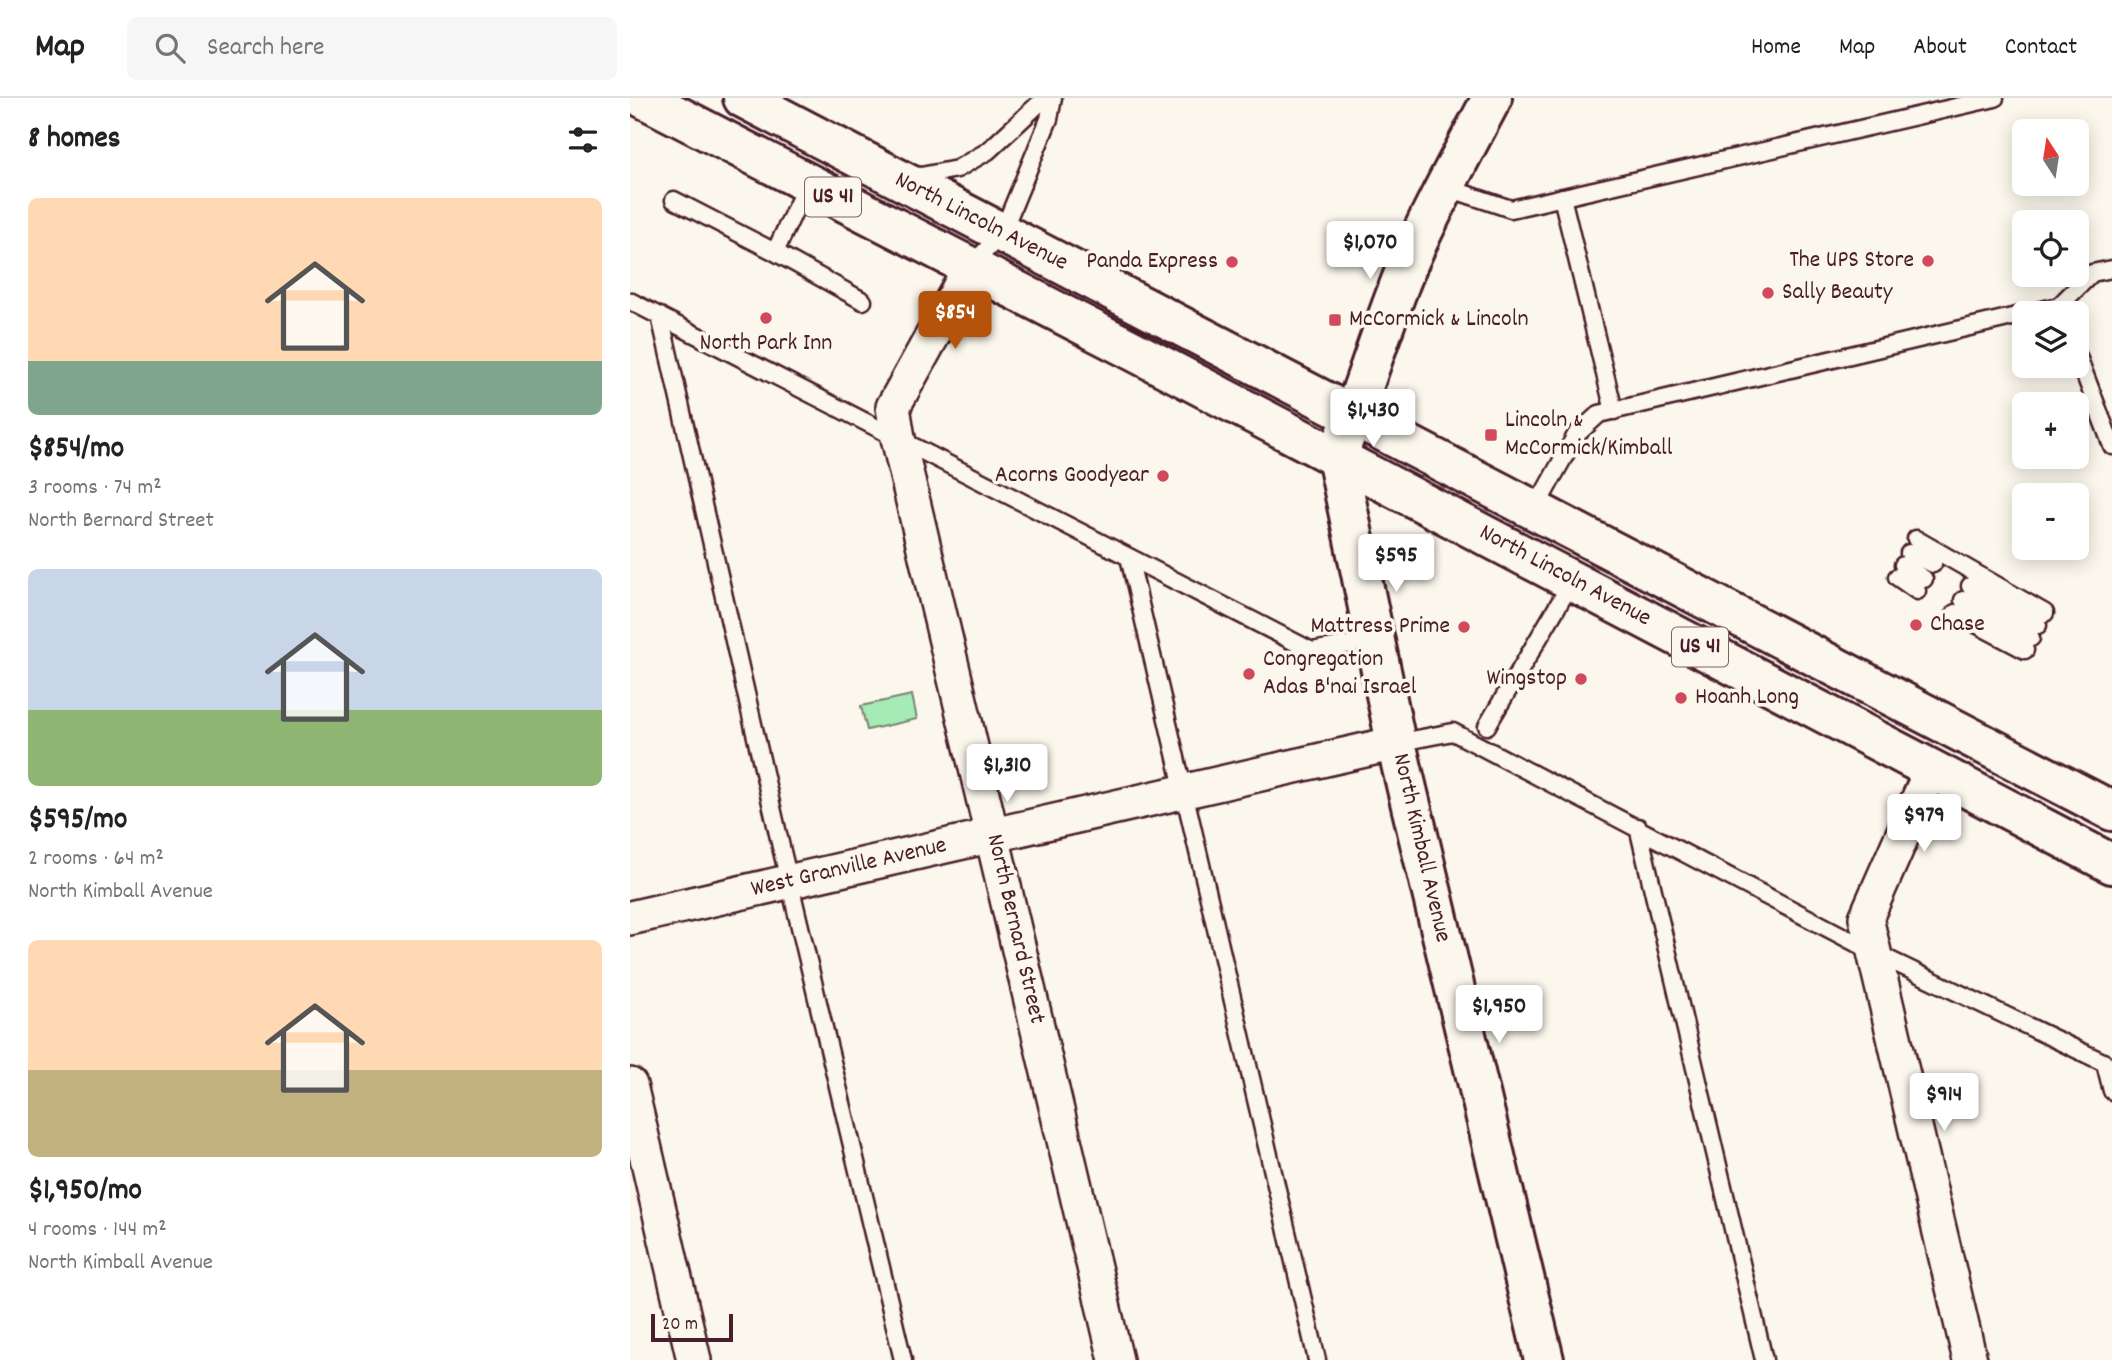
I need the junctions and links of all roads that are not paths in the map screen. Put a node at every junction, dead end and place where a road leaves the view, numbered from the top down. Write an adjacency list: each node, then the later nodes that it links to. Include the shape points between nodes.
1 (643, 98): 8 (main road, North Lincoln Avenue / US 41)
2 (743, 98): 7 (main road, North Lincoln Avenue / US 41)
3 (1045, 98): 7 (lane, via 988,151 957,169 921,176)
4 (1053, 98): 12 (lane, via 1049,119)
5 (1492, 98): 9 (main road)
6 (1995, 98): 10 (lane)
7 (881, 170): 12 (main road, North Lincoln Avenue / US 41)
8 (807, 184): 13 (lane); 14 (main road, North Lincoln Avenue / US 41)
9 (1445, 187): 10 (lane, via 1511,209); 23 (main road, via 1406,268)
10 (1562, 197): 22 (lane)
11 (674, 200): 13 (lane)
12 (1002, 233): 14 (lane); 23 (main road, North Lincoln Avenue / US 41)
13 (775, 253): 17 (lane)
14 (970, 268): 24 (street, North Bernard Street, via 893,407); 26 (main road, North Lincoln Avenue / US 41)
15 (2112, 269): 18 (lane, via 2092,273)
16 (630, 301): 19 (lane)
17 (863, 301)
18 (2069, 301)
19 (660, 316): 24 (lane); 43 (lane)
20 (2012, 318): 22 (lane)
21 (2086, 378): 25 (lane)
22 (1614, 411): 27 (lane, via 1599,414 1576,435)
23 (1354, 417): 26 (main road); 27 (main road, North Lincoln Avenue / US 41)
24 (898, 438): 28 (lane); 41 (street, North Bernard Street)
25 (2112, 446)
26 (1337, 457): 31 (main road, North Lincoln Avenue / US 41); 34 (main road, North Kimball Avenue)
27 (1535, 509): 39 (main road, North Lincoln Avenue / US 41)
28 (1129, 558): 34 (lane, via 1312,651); 38 (lane)
29 (1906, 558): 30 (lane); 32 (lane); 33 (lane, via 2035,631)
30 (1933, 565)
31 (1573, 580): 35 (lane); 37 (main road, North Lincoln Avenue / US 41)
32 (1920, 585)
33 (1963, 600)
34 (1375, 640): 36 (main road, North Kimball Avenue)
35 (1487, 726)
36 (1396, 743): 38 (street, West Granville Avenue); 40 (lane, via 1453,732); 52 (main road, North Kimball Avenue)
37 (1932, 768): 42 (main road, North Lincoln Avenue / US 41); 45 (street, via 1866,918)
38 (1183, 792): 41 (street, West Granville Avenue); 51 (lane)
39 (2112, 811)
40 (1638, 827): 45 (lane); 53 (lane)
41 (993, 836): 43 (street, West Granville Avenue); 50 (street, North Bernard Street)
42 (2112, 864)
43 (789, 882): 44 (street, West Granville Avenue); 49 (lane)
44 (630, 918)
45 (1873, 952): 47 (lane, via 2105,1063); 54 (street)
46 (630, 1085): 48 (street)
47 (2112, 1091)
48 (694, 1360)
49 (902, 1360)
50 (1116, 1360)
51 (1317, 1360)
52 (1544, 1360)
53 (1764, 1360)
54 (1970, 1360)

